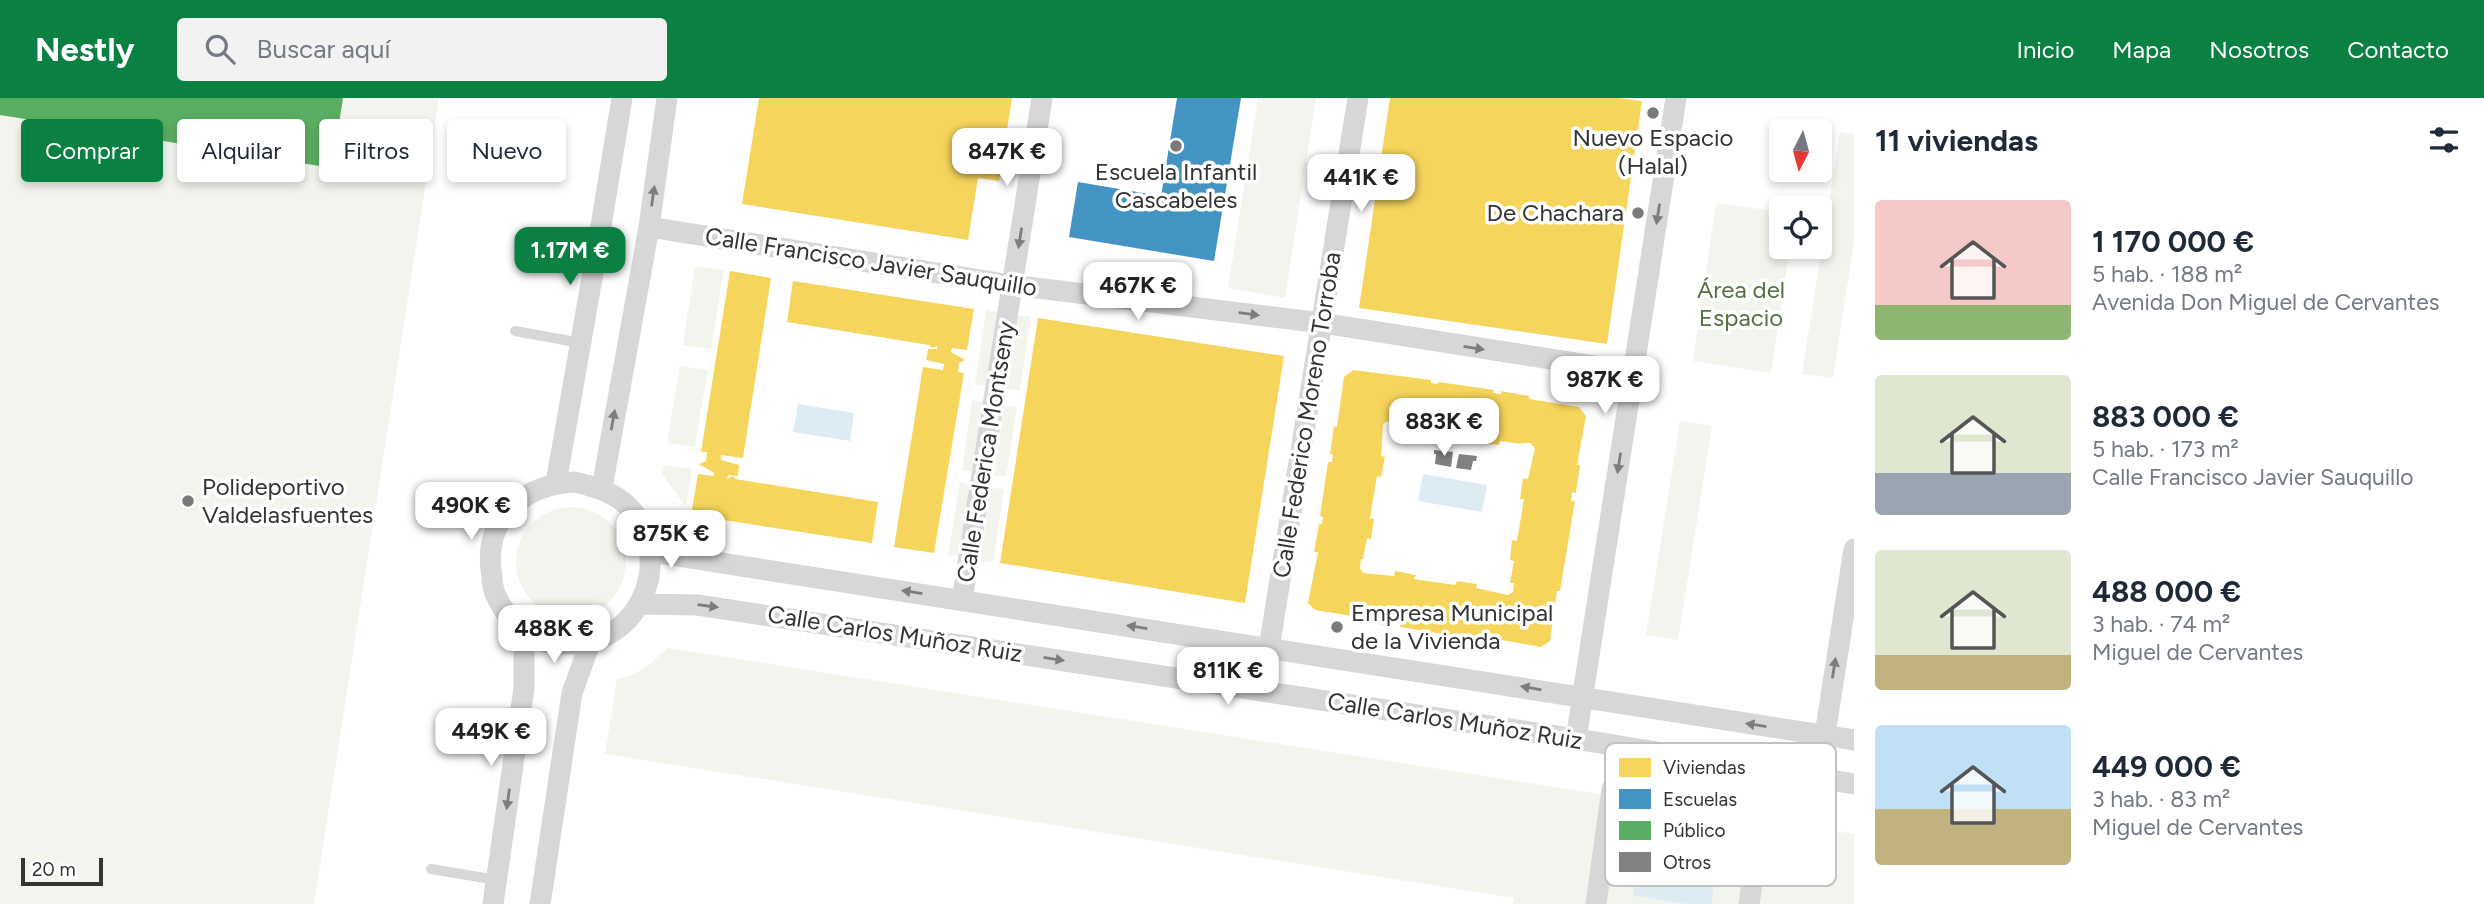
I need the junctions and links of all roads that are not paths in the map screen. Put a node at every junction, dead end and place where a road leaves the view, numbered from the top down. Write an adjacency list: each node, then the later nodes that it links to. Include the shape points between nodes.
1 (622, 98): 10 (street)
2 (667, 98): 6 (street, one-way to 2)
3 (1042, 98): 7 (street, Calle Federica Montseny, one-way to 7)
4 (1358, 98): 8 (street, Calle Federico Moreno Torroba)
5 (1676, 98): 11 (street, one-way to 11)
6 (649, 227): 7 (street, Calle Francisco Javier Sauquillo); 13 (street, one-way to 6)
7 (1012, 285): 8 (street, Calle Francisco Javier Sauquillo, one-way to 8); 16 (street, Calle Federica Montseny)
8 (1322, 323): 11 (street, Calle Francisco Javier Sauquillo, one-way to 11); 20 (street, Calle Federico Moreno Torroba)
9 (515, 331): 10 (lane)
10 (581, 343): 12 (street)
11 (1633, 372): 21 (street, one-way to 21)
12 (556, 483): 13 (street); 18 (street, via 514,503 497,526 489,553 494,592)
13 (602, 488): 15 (street, via 625,503 642,525)
14 (1854, 548): 22 (street, one-way to 14)
15 (651, 552): 16 (street, Calle Carlos Muñoz Ruiz, one-way to 15); 17 (street, via 650,578)
16 (962, 600): 20 (street, Calle Carlos Muñoz Ruiz, one-way to 16)
17 (640, 604): 19 (street, via 626,621); 23 (street, Calle Carlos Muñoz Ruiz, one-way to 23, via 697,605)
18 (524, 634): 19 (street, via 555,644); 31 (street, one-way to 31, via 524,688)
19 (590, 643): 34 (street, via 572,692)
20 (1269, 648): 21 (street, Calle Carlos Muñoz Ruiz, one-way to 20)
21 (1581, 697): 22 (street, Calle Carlos Muñoz Ruiz, one-way to 21); 23 (street)
22 (1824, 735): 24 (street, Calle Carlos Muñoz Ruiz); 25 (street)
23 (1576, 739): 26 (street, Calle Carlos Muñoz Ruiz)
24 (1854, 740)
25 (1823, 743)
26 (1605, 744)
27 (1836, 782): 28 (street, Calle Carlos Muñoz Ruiz)
28 (1854, 784)
29 (1605, 839): 35 (street)
30 (431, 869): 31 (lane)
31 (496, 880): 33 (street)
32 (1752, 886): 36 (street)
33 (493, 904)
34 (540, 904)
35 (1596, 904)
36 (1749, 904)

